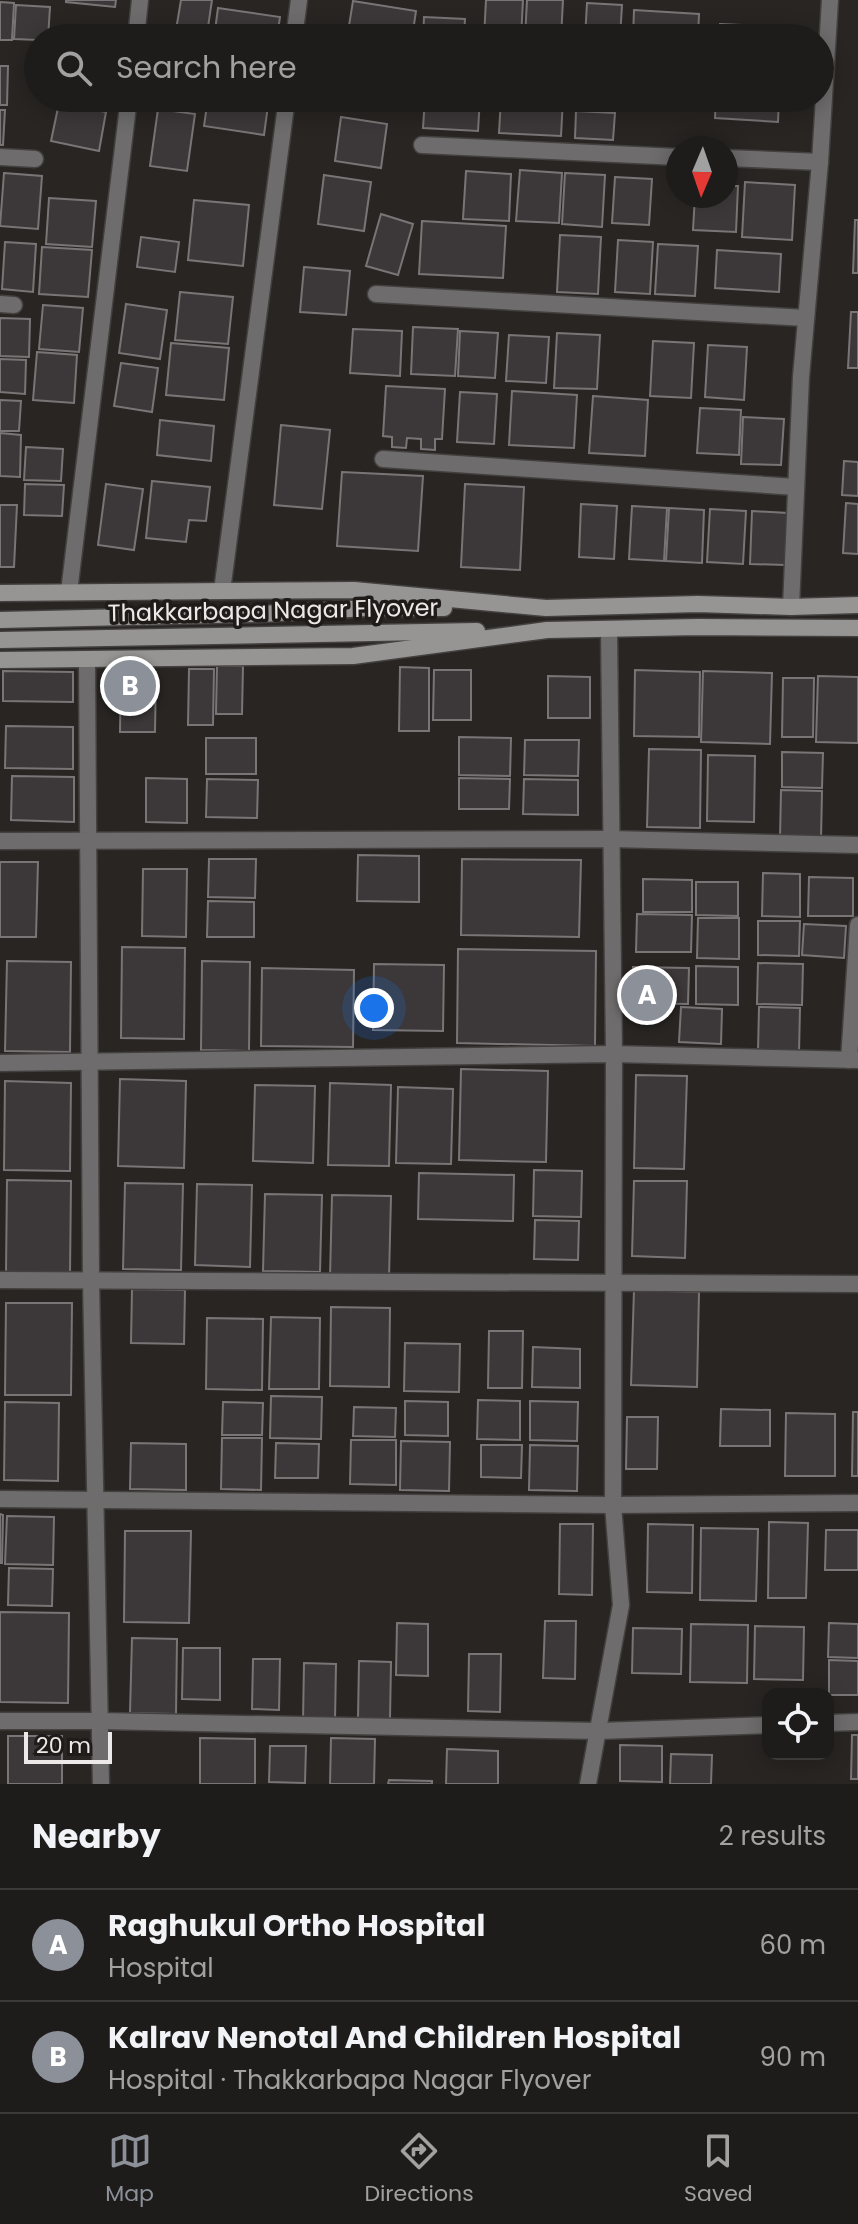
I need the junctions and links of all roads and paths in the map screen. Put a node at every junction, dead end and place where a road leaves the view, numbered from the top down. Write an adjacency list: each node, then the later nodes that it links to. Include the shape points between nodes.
1 (140, 0): 4 (street)
2 (299, 0): 5 (street)
3 (830, 0): 6 (street)
4 (137, 24)
5 (296, 24)
6 (829, 24)
7 (127, 112): 21 (street)
8 (285, 112): 20 (street)
9 (823, 112): 15 (street)
10 (422, 145): 11 (street)
11 (666, 156)
12 (0, 157): 13 (street)
13 (35, 159)
14 (738, 159): 15 (street)
15 (820, 162): 17 (street)
16 (376, 294): 17 (street)
17 (806, 318): 19 (street)
18 (383, 459): 19 (street)
19 (796, 487): 24 (street)
20 (222, 591): 21 (main road); 25 (main road, via 354,590)
21 (69, 592): 22 (main road)
22 (0, 593)
23 (858, 605): 24 (main road)
24 (791, 607): 25 (main road)
25 (546, 608): 26 (main road, Thakkarbapa Nagar Flyover)
26 (0, 620)
27 (858, 628): 28 (main road)
28 (609, 629): 29 (main road); 33 (street)
29 (547, 630): 30 (main road, Thakkarbapa Nagar Flyover); 31 (main road, via 353,656)
30 (0, 640)
31 (87, 659): 32 (main road); 35 (street)
32 (0, 660)
33 (611, 839): 35 (street); 36 (street); 38 (street)
34 (0, 841): 35 (street)
35 (89, 841): 40 (street)
36 (858, 845)
37 (858, 925): 39 (street)
38 (614, 1054): 39 (street); 40 (street); 44 (street)
39 (853, 1060)
40 (90, 1062): 41 (street); 43 (street)
41 (0, 1063)
42 (0, 1280): 43 (street)
43 (91, 1281): 44 (street); 47 (street)
44 (613, 1282): 45 (street); 49 (street)
45 (858, 1284)
46 (0, 1499): 47 (street)
47 (95, 1499): 49 (street); 51 (street)
48 (858, 1503): 49 (street)
49 (613, 1505): 55 (street, via 621,1605)
50 (0, 1721): 51 (street)
51 (100, 1721): 55 (street); 56 (street)
52 (858, 1722): 53 (street)
53 (834, 1723)
54 (762, 1725): 55 (street)
55 (599, 1731): 57 (street)
56 (101, 1784)
57 (588, 1784)

